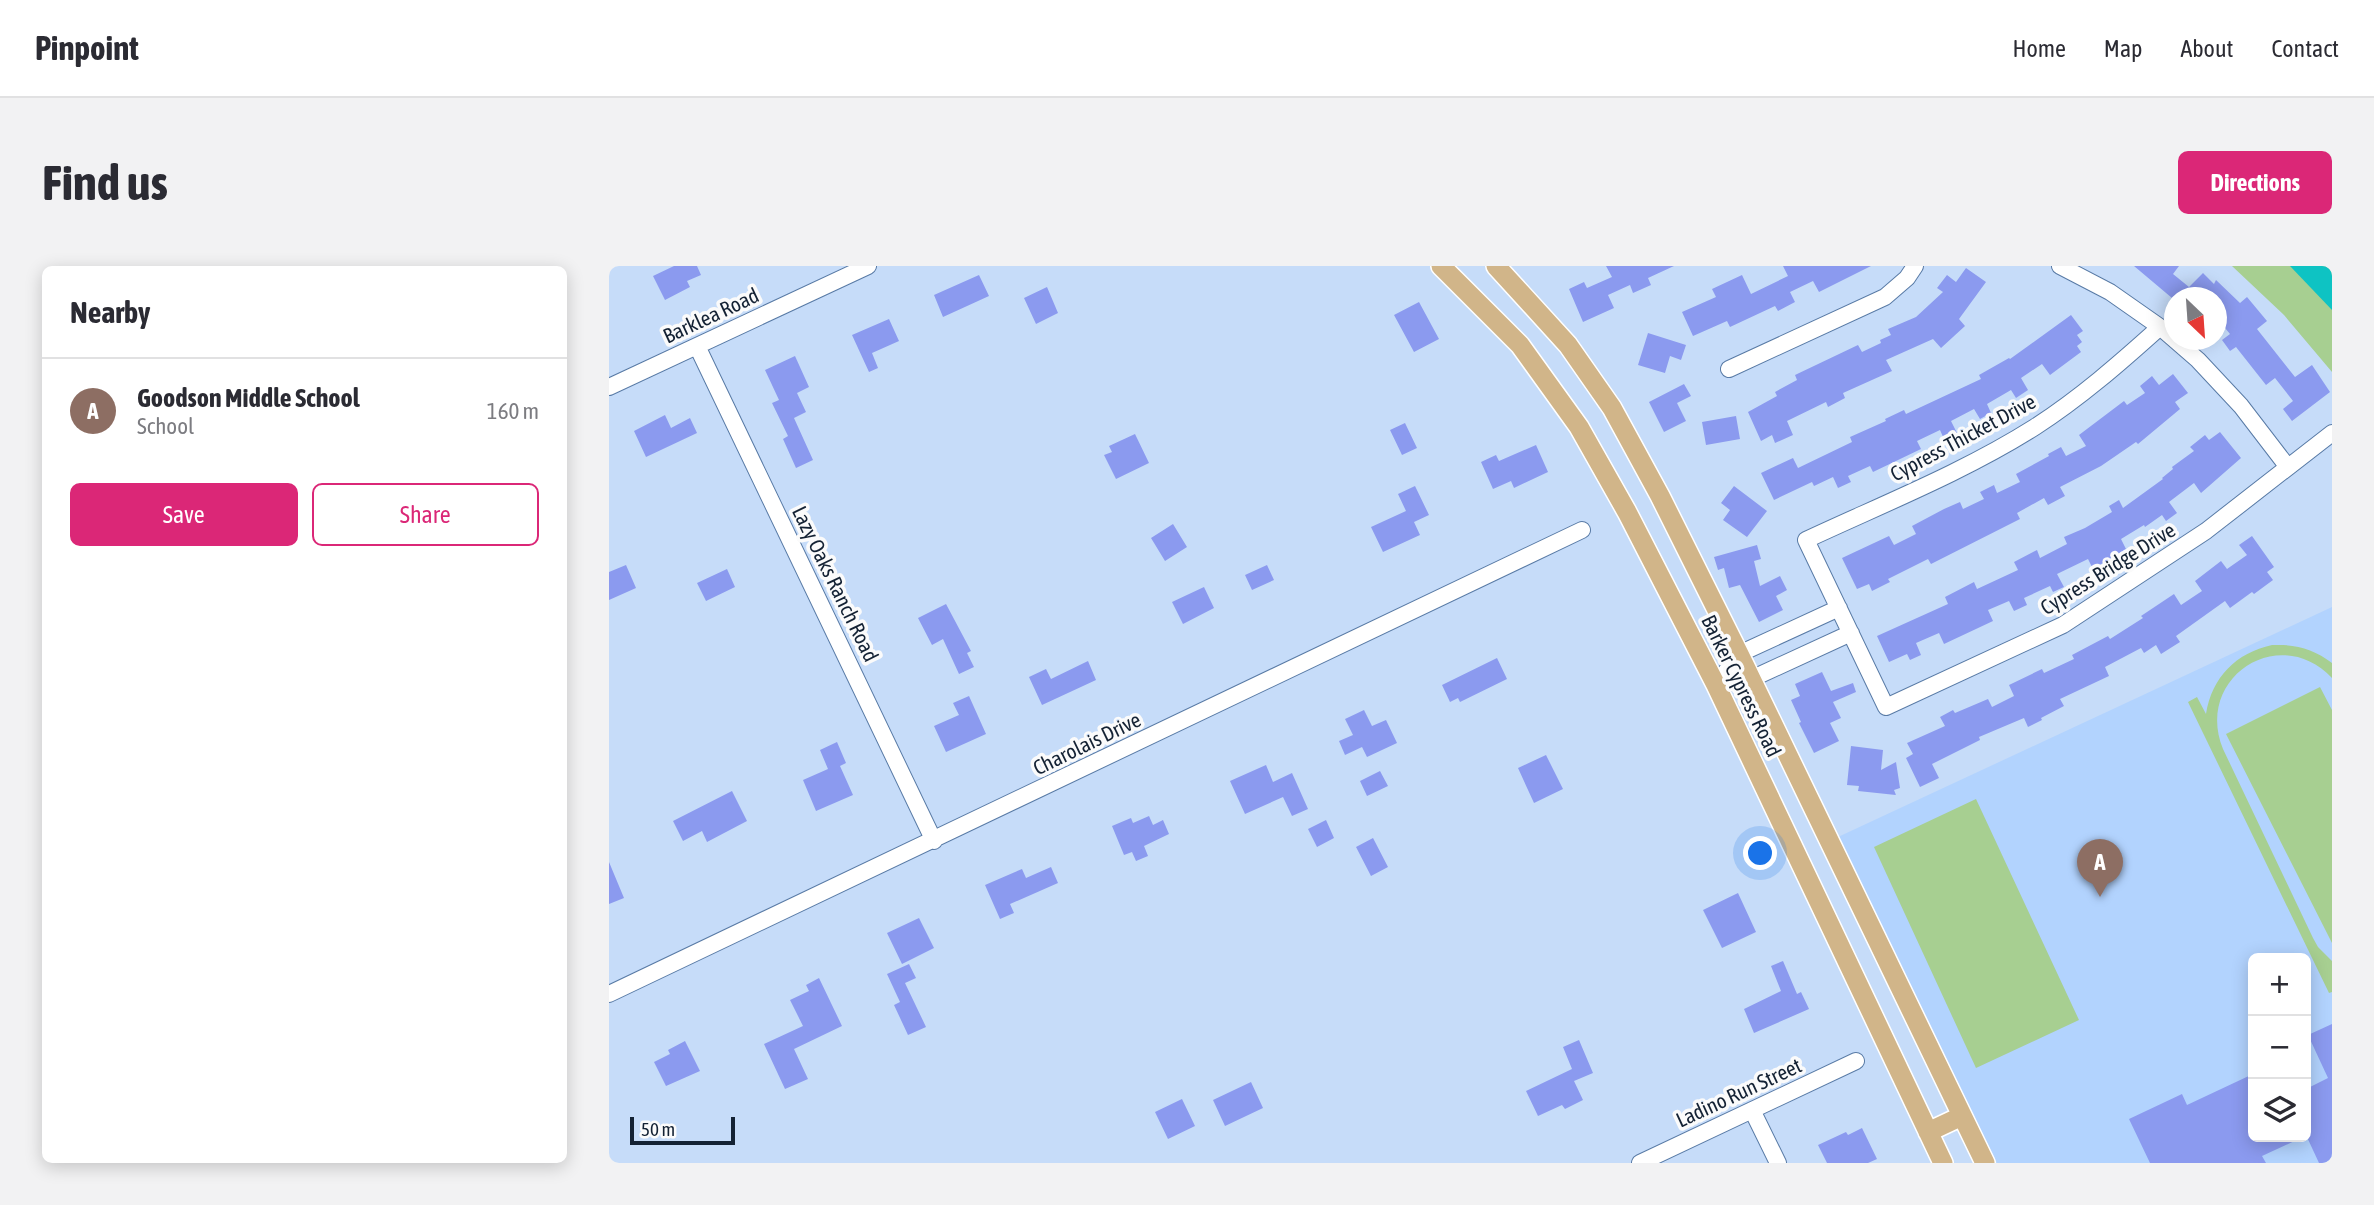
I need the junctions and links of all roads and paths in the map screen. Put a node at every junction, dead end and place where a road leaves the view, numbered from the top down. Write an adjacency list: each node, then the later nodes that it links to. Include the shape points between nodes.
1 (868, 266): 7 (street, Barklea Road)
2 (1441, 266): 17 (main road, Barker Cypress Road, via 1520,345 1579,428)
3 (1496, 266): 15 (main road, Barker Cypress Road, via 1568,345 1612,408)
4 (1915, 266): 8 (street, via 1885,297)
5 (2060, 266): 6 (street, via 2110,292)
6 (2160, 327): 11 (street, via 2241,406); 13 (street, Cypress Thicket Drive, via 2099,381 2035,427 1962,467 1806,540)
7 (697, 346): 9 (street, Barklea Road); 18 (street, Lazy Oaks Ranch Road)
8 (1729, 369)
9 (609, 387)
10 (2332, 433): 11 (street, Cypress Bridge Drive)
11 (2287, 466): 14 (street, Cypress Bridge Drive, via 2206,531 2063,625 1886,707)
12 (1582, 530): 18 (street, Charolais Drive)
13 (1839, 608): 14 (street); 15 (street)
14 (1851, 633): 16 (street)
15 (1739, 654): 16 (main road, Barker Cypress Road); 17 (street)
16 (1751, 678): 17 (street); 22 (main road, Barker Cypress Road)
17 (1716, 685): 23 (main road, Barker Cypress Road)
18 (934, 841): 19 (street, Charolais Drive)
19 (609, 994)
20 (1856, 1061): 21 (street, Ladino Run Street)
21 (1752, 1110): 24 (street, Ladino Run Street); 25 (street)
22 (1962, 1116): 23 (main road); 27 (main road, Barker Cypress Road)
23 (1928, 1132): 26 (main road, Barker Cypress Road)
24 (1640, 1163)
25 (1778, 1163)
26 (1943, 1163)
27 (1985, 1163)

